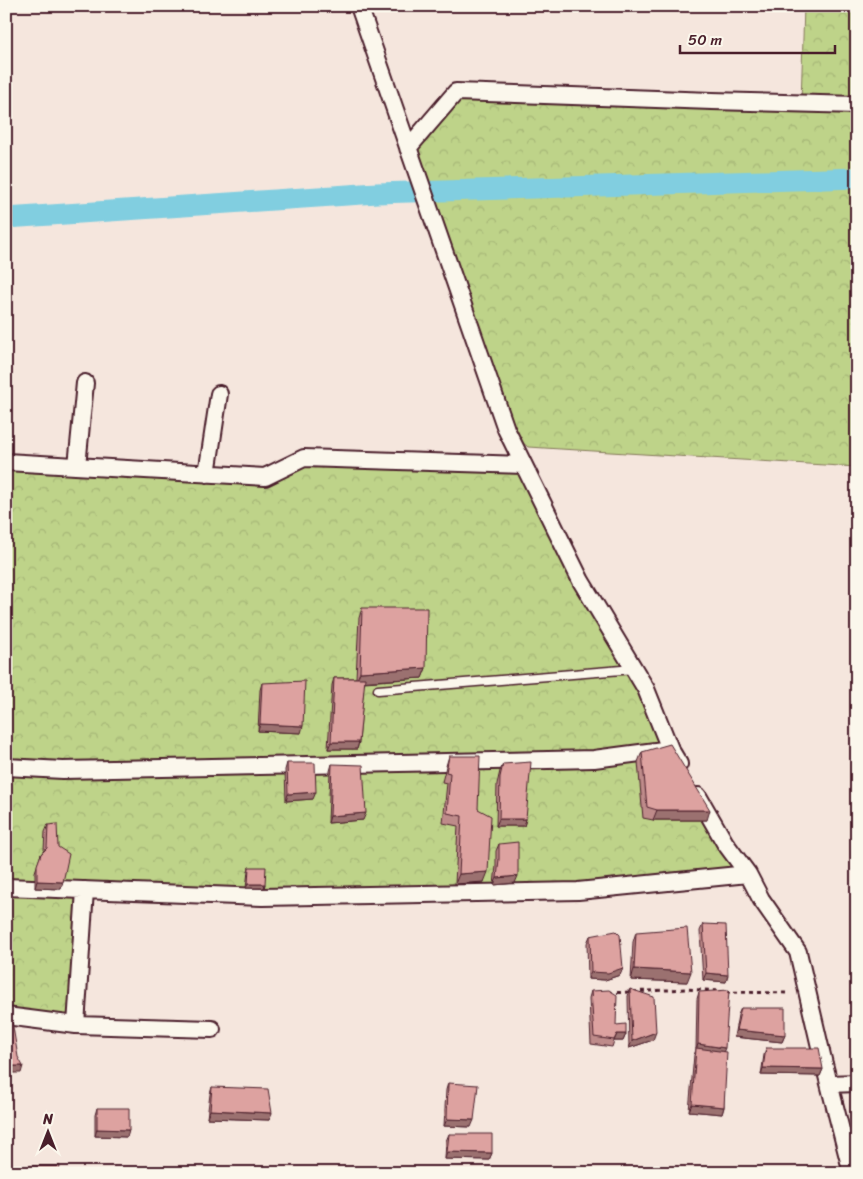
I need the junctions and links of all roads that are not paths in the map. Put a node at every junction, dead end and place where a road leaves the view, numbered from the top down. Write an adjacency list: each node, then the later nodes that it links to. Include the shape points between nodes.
1 (359, 6): 3 (street)
2 (857, 105): 3 (street, via 456,92)
3 (408, 148): 7 (street, via 506,429)
4 (85, 383): 8 (street)
5 (218, 394): 9 (street)
6 (6, 462): 8 (street)
7 (523, 465): 9 (street, via 304,458 265,478); 10 (street, via 581,582)
8 (77, 466): 9 (street)
9 (207, 474)
10 (634, 669): 11 (lane); 12 (street, via 646,689)
11 (378, 690)
12 (670, 749): 13 (street, via 594,759 73,770); 14 (street, via 725,843)
13 (6, 767)
14 (748, 874): 16 (street, via 578,891 262,897); 21 (street, via 761,899 798,952)
15 (6, 887): 16 (street)
16 (85, 890): 18 (street)
17 (6, 1016): 18 (street)
18 (76, 1025): 19 (street)
19 (212, 1029)
20 (857, 1083): 21 (street)
21 (829, 1084): 22 (street)
22 (852, 1173)

